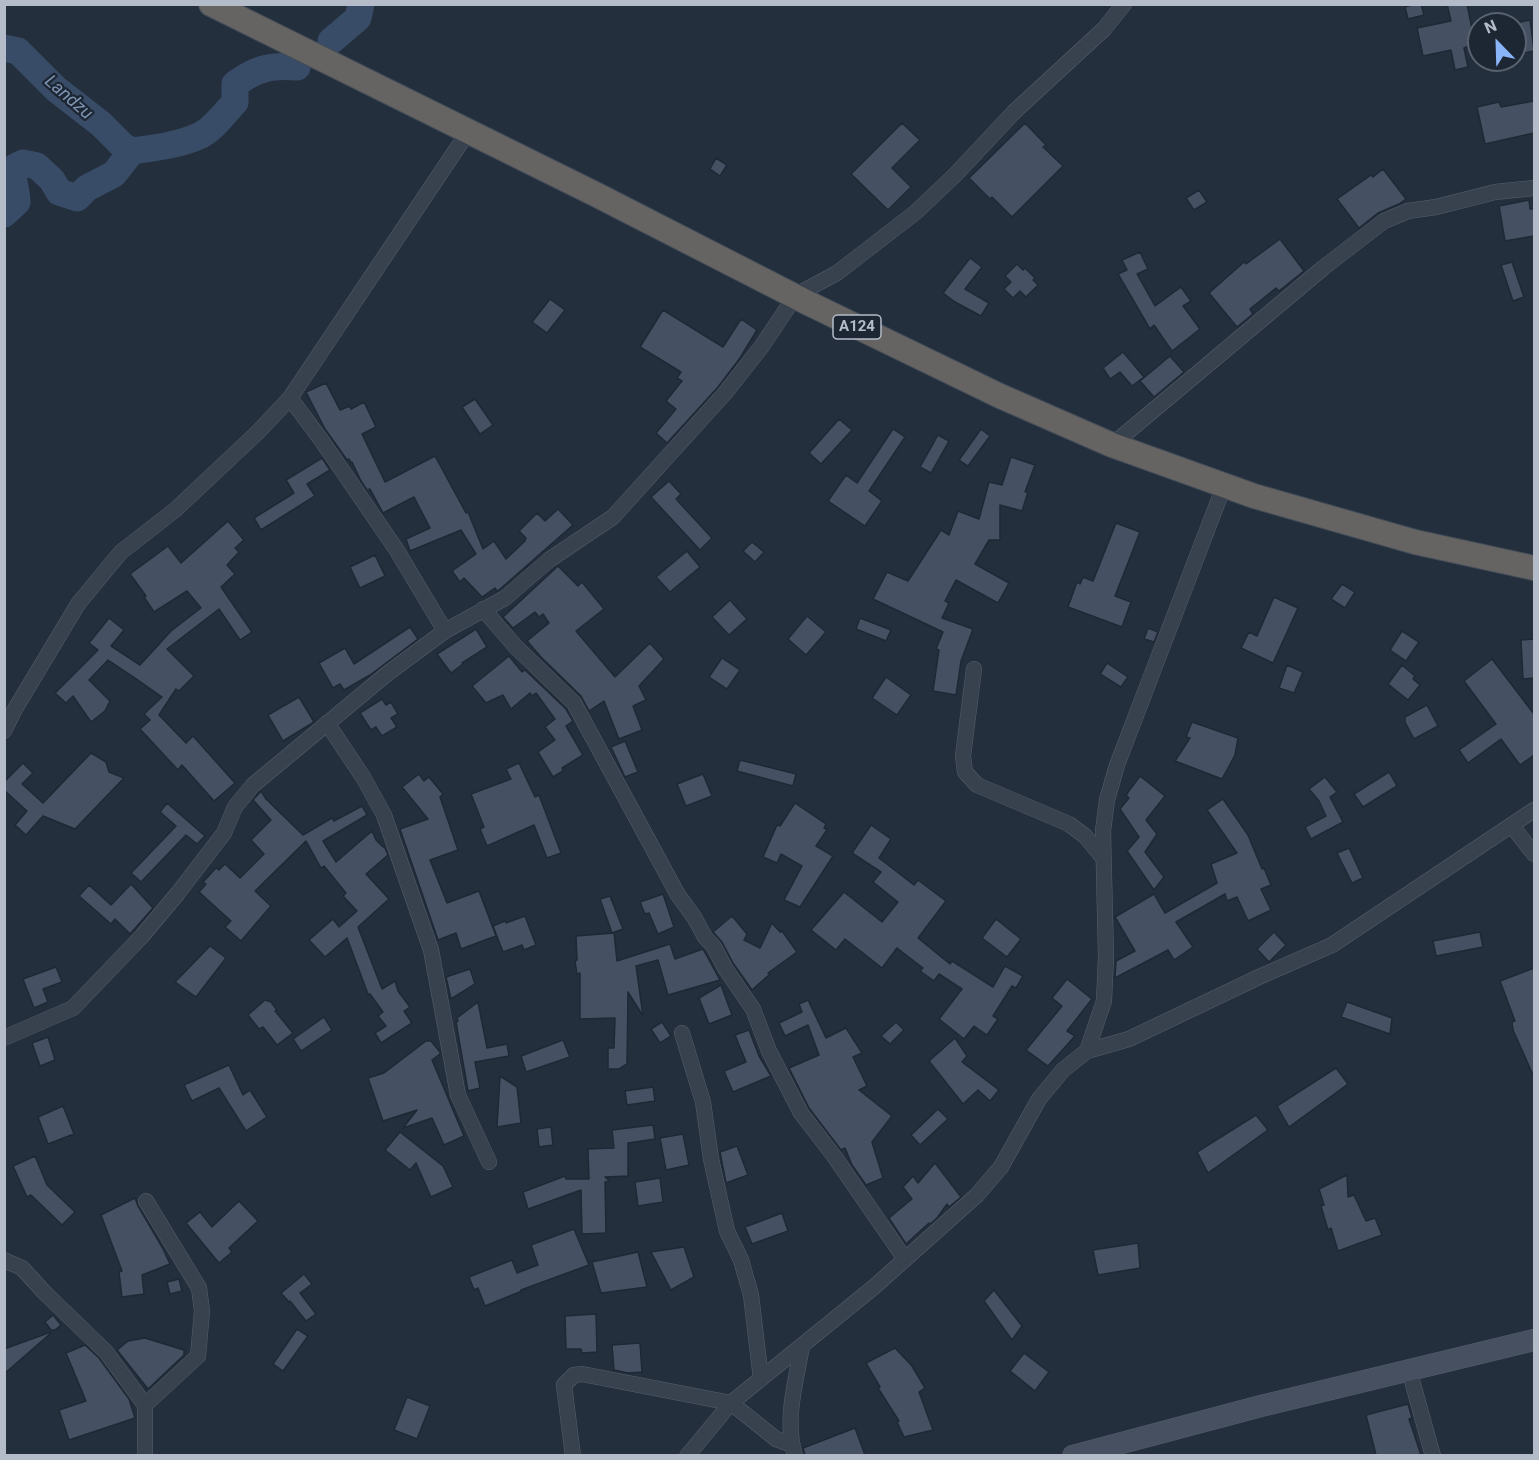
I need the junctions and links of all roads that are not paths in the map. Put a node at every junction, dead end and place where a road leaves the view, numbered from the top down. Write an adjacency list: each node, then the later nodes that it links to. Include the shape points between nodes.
1 (211, 4): 3 (highway, A124)
2 (1124, 4): 5 (street, via 1104,29 1014,112 916,212 837,273)
3 (468, 132): 5 (highway, A124); 6 (street)
4 (1534, 188): 7 (street, via 1495,192 1408,211 1384,221)
5 (796, 296): 7 (highway, A124, via 1000,396); 10 (street, via 725,393 613,517 549,560 505,598)
6 (290, 398): 11 (street, via 396,549); 14 (street, via 175,510 122,552 78,603)
7 (1112, 444): 8 (highway, A124)
8 (1224, 486): 9 (highway, A124, via 1414,542); 18 (street, via 1117,765 1107,800)
9 (1534, 568)
10 (483, 609): 11 (street); 24 (street, via 574,703 678,895 753,1009 769,1051 801,1113)
11 (445, 631): 13 (street)
12 (974, 669): 18 (street, via 963,756 965,772 977,785 1069,824)
13 (327, 723): 20 (street, via 253,785 235,807 224,833 184,885 73,1008); 22 (street, via 384,815 431,950 458,1095)
14 (4, 731)
15 (1534, 810): 16 (street)
16 (1512, 826): 17 (street); 21 (street, via 1332,945 1129,1039)
17 (1534, 854)
18 (1104, 859): 21 (street, via 1104,1001)
19 (682, 1033): 29 (street, via 703,1102 727,1231 751,1295)
20 (4, 1038)
21 (1087, 1051): 24 (street, via 1063,1070 1039,1099 1001,1167 977,1195)
22 (489, 1162)
23 (146, 1202): 31 (street, via 199,1288 202,1311 198,1356)
24 (905, 1259): 27 (street)
25 (4, 1260): 31 (street, via 22,1268 106,1352)
26 (1534, 1340): 28 (main road)
27 (802, 1346): 29 (street); 32 (street, via 790,1410)
28 (1409, 1370): 36 (main road); 37 (street)
29 (761, 1379): 30 (street)
30 (731, 1403): 32 (street); 34 (street, via 574,1375 564,1385); 35 (street)
31 (145, 1405): 33 (street)
32 (794, 1450)
33 (145, 1455)
34 (573, 1455)
35 (687, 1455)
36 (1073, 1455)
37 (1433, 1455)

